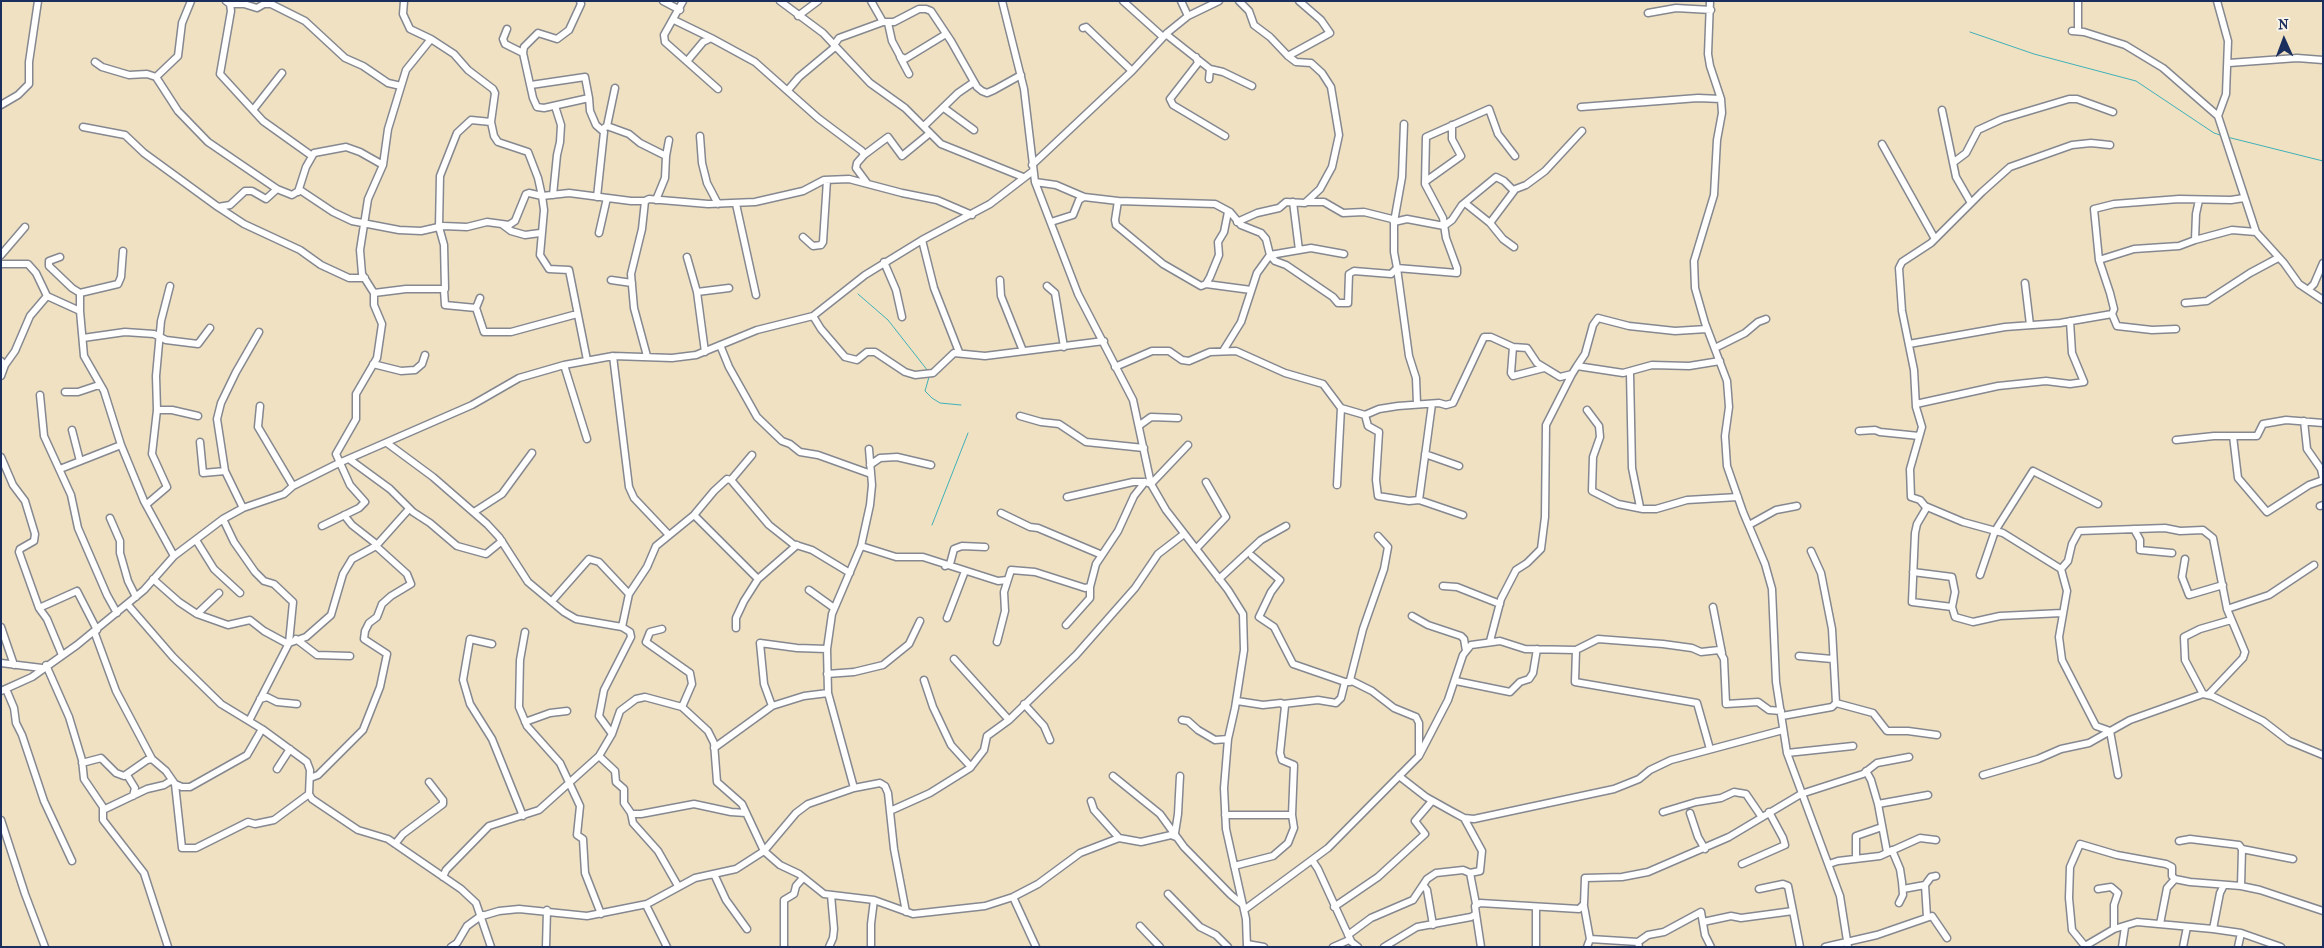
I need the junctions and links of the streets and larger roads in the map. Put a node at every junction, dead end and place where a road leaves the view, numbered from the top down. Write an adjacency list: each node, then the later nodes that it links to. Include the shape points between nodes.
1 (38, 1): 58 (street, via 29,84)
2 (191, 1): 47 (street, via 182,23 178,56)
3 (404, 1): 32 (street, via 403,14 410,29)
4 (580, 1): 34 (street, via 569,30 557,39 538,33 524,47)
5 (664, 1): 20 (street)
6 (684, 1): 20 (street)
7 (780, 1): 23 (street)
8 (818, 1): 23 (street)
9 (871, 1): 26 (street)
10 (1002, 1): 46 (street)
11 (1123, 1): 30 (street)
12 (1181, 1): 24 (street)
13 (1218, 1): 24 (street)
14 (1238, 1): 36 (street, via 1249,11 1254,25)
15 (1299, 1): 36 (street, via 1330,32)
16 (1710, 1): 21 (street)
17 (2078, 1): 65 (street, via 2075,31 2125,45 2162,68)
18 (2217, 1): 41 (street, via 2228,34)
19 (228, 3): 51 (street, via 257,8 271,4 305,21 346,58 388,83); 62 (street, via 231,11 220,74)
20 (680, 10): 25 (street)
21 (1711, 10): 22 (street, via 1676,8); 57 (street, via 1708,54)
22 (1648, 13)
23 (798, 16): 33 (street)
24 (1188, 16): 30 (street)
25 (674, 20): 31 (street); 38 (street, via 664,38)
26 (885, 23): 29 (street, via 926,9 931,11); 33 (street, via 839,38); 35 (street)
27 (1083, 28): 43 (street, via 1086,27)
28 (507, 29): 34 (street, via 503,39 505,44)
29 (946, 34): 35 (street, via 911,57 905,59); 49 (street)
30 (1165, 35): 37 (street); 43 (street)
31 (711, 38): 38 (street, via 703,42); 55 (street, via 754,62)
32 (431, 39): 51 (street, via 406,70); 66 (street, via 454,54 492,89 495,94)
33 (834, 46): 55 (street); 69 (street, via 870,83)
34 (524, 53): 50 (street)
35 (900, 56): 45 (street)
36 (1288, 56): 106 (street, via 1296,62 1311,63 1326,78 1331,87 1339,132 1332,167 1320,189)
37 (1196, 57): 42 (street); 76 (street, via 1198,63 1170,99 1172,105)
38 (688, 60): 54 (street)
39 (2323, 60): 41 (street, via 2297,58)
40 (95, 62): 47 (street, via 129,75)
41 (2228, 63): 65 (street, via 2226,94)
42 (1210, 69): 48 (street); 52 (street)
43 (1132, 71): 86 (street)
44 (282, 73): 62 (street)
45 (909, 74)
46 (1022, 75): 49 (street, via 987,93); 86 (street)
47 (156, 77): 92 (street, via 178,112 208,142)
48 (1209, 79)
49 (974, 82): 61 (street)
50 (531, 85): 56 (street, via 585,77); 59 (street, via 537,107)
51 (401, 86): 85 (street, via 388,129)
52 (1252, 86)
53 (615, 88): 71 (street)
54 (718, 89)
55 (788, 90): 80 (street)
56 (590, 98): 59 (street); 71 (street, via 590,111 596,125)
57 (1721, 99): 60 (street, via 1689,98); 174 (street, via 1714,195 1694,267 1695,288)
58 (1, 105)
59 (555, 106): 95 (street, via 561,125)
60 (1581, 107)
61 (944, 108): 69 (street); 72 (street)
62 (253, 110): 81 (street)
63 (1942, 110): 84 (street)
64 (2113, 112): 84 (street, via 2068,99 2002,119 1978,130 1966,153)
65 (2218, 116): 100 (street)
66 (491, 122): 96 (street, via 498,142 528,152); 122 (street, via 471,120 457,133 440,176)
67 (1404, 124): 116 (street, via 1402,177)
68 (1452, 124): 83 (street, via 1489,109 1498,134); 89 (street, via 1426,137); 89 (street, via 1452,139 1461,156)
69 (924, 126): 74 (street)
70 (83, 127): 111 (street, via 125,135 144,153)
71 (605, 127): 82 (street, via 629,134); 98 (street)
72 (974, 130)
73 (1582, 131): 93 (street, via 1545,171)
74 (930, 133): 80 (street, via 902,156 888,136); 87 (street, via 946,146)
75 (700, 136): 109 (street, via 707,183)
76 (1225, 136)
77 (669, 140): 82 (street)
78 (1882, 144): 127 (street)
79 (2110, 145): 108 (street, via 2072,145 2017,164 1996,178)
80 (864, 155): 91 (street, via 856,168)
81 (312, 156): 85 (street, via 346,147); 94 (street)
82 (666, 156): 101 (street, via 665,178)
83 (1514, 156)
84 (1954, 162): 108 (street, via 1956,177)
85 (383, 166): 117 (street, via 368,199)
86 (1033, 168): 87 (street); 90 (street)
87 (1024, 177): 113 (street)
88 (827, 180): 91 (street, via 849,179); 110 (street, via 803,191); 126 (street, via 823,242 813,246)
89 (1426, 181): 120 (street)
90 (1035, 182): 97 (street, via 1056,184); 114 (street)
91 (868, 184): 113 (street, via 937,200)
92 (277, 189): 94 (street, via 292,195); 111 (street, via 266,199 245,191 230,205)
93 (1514, 190): 107 (street, via 1496,177); 118 (street)
94 (298, 192): 117 (street, via 352,221)
95 (553, 195): 96 (street); 98 (street, via 569,193)
96 (542, 196): 119 (street, via 526,194 515,222); 124 (street, via 544,210)
97 (1084, 196): 104 (street); 114 (street, via 1073,215)
98 (596, 197): 99 (street)
99 (608, 198): 103 (street); 125 (street)
100 (2244, 198): 102 (street); 123 (street)
101 (656, 200): 103 (street); 109 (street)
102 (2200, 200): 129 (street); 139 (street, via 2114,204 2094,209)
103 (644, 201): 147 (street, via 642,229 631,268)
104 (1118, 201): 112 (street, via 1210,203); 149 (street, via 1115,222 1134,241 1178,274 1197,285)
105 (1293, 202): 106 (street); 115 (street); 131 (street)
106 (1307, 202): 116 (street, via 1324,202 1343,213 1364,212)
107 (1466, 203): 118 (street); 120 (street)
108 (1971, 203): 127 (street)
109 (718, 204): 110 (street)
110 (736, 204): 159 (street)
111 (218, 207): 144 (street, via 328,268 352,279)
112 (1228, 212): 115 (street); 149 (street, via 1224,232 1218,242 1219,255)
113 (972, 215): 128 (street)
114 (1051, 222): 179 (street, via 1078,294)
115 (1237, 222): 135 (street, via 1263,236)
116 (1394, 222): 120 (street, via 1407,219); 143 (street)
117 (365, 223): 122 (street, via 399,230 428,231); 144 (street, via 360,260)
118 (1490, 223): 130 (street)
119 (503, 225): 122 (street, via 486,222 467,227); 124 (street, via 525,235)
120 (1444, 226): 143 (street, via 1457,273)
121 (25, 227): 134 (street)
122 (439, 227): 153 (street, via 444,245)
123 (2256, 232): 129 (street, via 2232,230); 138 (street)
124 (540, 233): 166 (street, via 540,255 549,269 569,270)
125 (599, 233)
126 (803, 237)
127 (1935, 239): 180 (street, via 1902,262 1899,268 1902,312)
128 (922, 240): 140 (street); 188 (street, via 934,288)
129 (2194, 240): 139 (street, via 2179,246 2134,249)
130 (1514, 247)
131 (1299, 250): 133 (street, via 1316,248); 135 (street)
132 (123, 251): 157 (street, via 118,284)
133 (1344, 254)
134 (1, 255)
135 (1270, 255): 143 (street, via 1338,303 1345,304 1348,303 1349,274 1354,271 1391,274); 154 (street)
136 (60, 257): 157 (street, via 49,261 49,266)
137 (687, 257): 156 (street)
138 (2278, 258): 155 (street); 163 (street, via 2208,301)
139 (2099, 260): 167 (street, via 2110,292)
140 (884, 262): 168 (street); 169 (street, via 896,290)
141 (2323, 263): 155 (street)
142 (1, 264): 160 (street, via 28,264)
143 (1397, 268): 208 (street, via 1409,356 1416,378)
144 (365, 278): 158 (street)
145 (611, 280): 147 (street)
146 (1000, 280): 185 (street, via 1002,296)
147 (632, 283): 191 (street, via 634,308)
148 (2025, 283): 172 (street)
149 (1206, 284): 154 (street)
150 (170, 286): 177 (street)
151 (1047, 286): 182 (street, via 1055,293)
152 (729, 288): 156 (street)
153 (444, 290): 158 (street, via 406,289); 164 (street, via 445,305)
154 (1251, 290): 186 (street, via 1241,322)
155 (2308, 290): 162 (street)
156 (697, 292): 187 (street)
157 (80, 293): 165 (street)
158 (374, 293): 195 (street, via 374,305 382,324 378,355)
159 (756, 295)
160 (47, 296): 165 (street); 194 (street, via 30,316 15,351)
161 (480, 298): 164 (street)
162 (2323, 300)
163 (2185, 303)
164 (476, 308): 166 (street, via 484,332 511,332)
165 (80, 311): 178 (street)
166 (577, 314): 192 (street)
167 (2112, 314): 171 (street); 175 (street, via 2117,326)
168 (813, 316): 181 (street, via 757,330); 188 (street, via 840,352 852,360 871,351 905,372 928,375 952,354)
169 (902, 317)
170 (1766, 319): 184 (street)
171 (2070, 320): 172 (street); 210 (street, via 2072,353 2084,382 1998,386)
172 (2030, 325): 180 (street)
173 (210, 328): 177 (street, via 198,344)
174 (1707, 329): 184 (street); 199 (street, via 1675,332 1598,318 1585,354)
175 (2176, 330)
176 (259, 332): 245 (street, via 218,412 217,426)
177 (159, 337): 178 (street, via 126,332); 213 (street)
178 (83, 338): 205 (street, via 84,356)
179 (1104, 341): 182 (street); 198 (street)
180 (1909, 344): 210 (street)
181 (720, 345): 187 (street); 246 (street, via 757,417 782,441 800,452)
182 (1064, 347): 185 (street)
183 (1513, 347): 200 (street, via 1529,349); 200 (street, via 1513,376); 209 (street, via 1483,338 1456,400 1446,405)
184 (1715, 348): 193 (street)
185 (1023, 351): 188 (street, via 978,357)
186 (1223, 351): 198 (street, via 1185,361 1169,351 1152,351); 212 (street, via 1241,352 1285,373 1323,384)
187 (705, 352): 191 (street, via 672,358)
188 (959, 352)
189 (425, 356): 195 (street, via 415,370 401,371)
190 (613, 356): 191 (street); 192 (street); 276 (street, via 629,488 634,498)
191 (647, 356)
192 (587, 360): 197 (street)
193 (1720, 361): 196 (street); 203 (street)
194 (3, 363): 204 (street)
195 (373, 364): 240 (street, via 356,394 356,419 337,452)
196 (1710, 364): 201 (street, via 1652,364); 203 (street)
197 (564, 365): 226 (street); 229 (street, via 519,378 472,405)
198 (1115, 366): 221 (street, via 1133,400)
199 (1577, 366): 201 (street); 202 (street)
200 (1544, 368): 202 (street, via 1557,376)
201 (1630, 372): 259 (street, via 1632,468)
202 (1572, 374): 311 (street, via 1546,425 1545,517 1541,549 1516,570)
203 (1725, 375): 254 (street, via 1729,407 1726,458)
204 (1, 376)
205 (99, 385): 206 (street, via 78,392); 230 (street, via 104,391)
206 (65, 392)
207 (40, 395): 244 (street, via 44,436)
208 (1417, 404): 209 (street); 215 (street, via 1386,407)
209 (1432, 404): 235 (street)
210 (1916, 404): 224 (street, via 1922,427)
211 (260, 406): 252 (street, via 258,427)
212 (1341, 408): 215 (street); 251 (street)
213 (158, 410): 216 (street); 256 (street, via 152,454 167,487)
214 (1587, 410): 259 (street, via 1599,426 1600,437 1593,457 1592,491 1618,504)
215 (1365, 415): 255 (street, via 1368,426 1379,432 1378,496)
216 (198, 416)
217 (1020, 416): 232 (street, via 1059,424 1086,442)
218 (1178, 418): 221 (street, via 1151,417)
219 (2304, 421): 220 (street); 225 (street, via 2266,422 2257,436); 247 (street, via 2307,449 2321,469)
220 (2323, 423)
221 (1140, 425): 232 (street)
222 (72, 430): 239 (street)
223 (1859, 431): 224 (street)
224 (1919, 436): 260 (street, via 1910,469 1909,488 1911,497)
225 (2234, 436): 227 (street); 247 (street, via 2238,478 2267,512)
226 (587, 440)
227 (2176, 440)
228 (200, 442): 245 (street, via 203,473)
229 (387, 442): 238 (street); 263 (street)
230 (121, 445): 239 (street); 256 (street)
231 (1188, 445): 250 (street)
232 (1144, 448): 250 (street)
233 (869, 449): 241 (street)
234 (532, 453): 263 (street, via 502,494)
235 (1425, 454): 243 (street); 255 (street)
236 (752, 455): 248 (street)
237 (1, 456): 315 (street, via 13,486 25,501 35,534 34,541 19,552)
238 (349, 459): 240 (street); 262 (street, via 390,489)
239 (80, 461): 244 (street)
240 (339, 463): 252 (street); 265 (street, via 353,490 365,502)
241 (870, 465): 242 (street, via 880,458 898,457); 246 (street)
242 (930, 465)
243 (1459, 466)
244 (60, 469): 318 (street, via 71,494 78,528)
245 (225, 471): 261 (street)
246 (871, 474): 282 (street, via 870,504)
247 (2323, 479)
248 (730, 480): 266 (street, via 723,481); 280 (street, via 769,525)
249 (1206, 482): 284 (street, via 1226,517)
250 (1148, 483): 253 (street); 275 (street); 287 (street, via 1134,496 1118,531)
251 (1337, 485)
252 (293, 486): 261 (street, via 284,494)
253 (1067, 496)
254 (1738, 497): 259 (street, via 1688,500 1656,509); 270 (street)
255 (1419, 500): 267 (street)
256 (147, 504): 288 (street)
257 (2098, 504): 274 (street, via 2033,471)
258 (1796, 506): 270 (street, via 1776,510)
259 (1640, 507)
260 (1927, 507): 274 (street); 295 (street, via 1915,533)
261 (243, 508): 269 (street)
262 (409, 509): 279 (street, via 451,542 470,550 486,554); 281 (street)
263 (474, 512): 279 (street)
264 (1001, 513): 287 (street)
265 (344, 515): 271 (street); 281 (street)
266 (694, 515): 276 (street); 299 (street)
267 (1463, 515)
268 (110, 518): 309 (street, via 120,541 128,581)
269 (223, 519): 278 (street); 332 (street, via 254,572 294,602)
270 (1749, 525): 366 (street, via 1766,564 1772,589 1776,682)
271 (322, 526)
272 (1286, 526): 300 (street, via 1261,540)
273 (2134, 529): 286 (street, via 2140,540 2140,550); 293 (street, via 2077,532 2068,561); 304 (street, via 2203,530 2213,538)
274 (1995, 531): 293 (street); 297 (street)
275 (1184, 534): 284 (street); 361 (street, via 1158,554 1100,628)
276 (669, 535): 308 (street, via 656,546)
277 (1378, 536): 353 (street, via 1388,547 1384,570)
278 (196, 540): 288 (street); 307 (street, via 214,569)
279 (502, 541): 310 (street, via 528,582)
280 (797, 545): 296 (street, via 812,550); 299 (street)
281 (376, 546): 333 (street, via 353,558 343,574 331,615); 398 (street, via 407,574 412,584 382,604 377,617 365,631 365,640 387,655 380,687 363,730 318,775)
282 (861, 546): 292 (street, via 896,557 923,558); 296 (street)
283 (985, 547): 292 (street, via 954,549 950,564)
284 (1196, 549): 300 (street)
285 (1811, 551): 345 (street, via 1821,573 1832,629)
286 (2172, 553)
287 (1102, 555): 302 (street)
288 (174, 556): 298 (street)
289 (1252, 556): 353 (street, via 1280,580 1259,617 1274,627 1289,658 1294,664)
290 (2185, 560): 304 (street, via 2182,577 2189,594)
291 (2314, 564): 317 (street, via 2269,595)
292 (946, 566): 294 (street)
293 (2061, 569): 319 (street, via 2067,590)
294 (964, 571): 301 (street, via 998,581); 322 (street)
295 (1913, 572): 314 (street, via 1952,577 1955,592); 314 (street, via 1912,602)
296 (850, 573): 316 (street)
297 (1980, 575)
298 (153, 579): 309 (street); 320 (street)
299 (758, 579): 328 (street, via 736,618)
300 (1219, 579): 358 (street, via 1241,607 1245,623)
301 (1007, 580): 302 (street, via 1009,571 1013,569 1035,572 1085,588); 335 (street, via 1003,596 1005,611)
302 (1090, 586): 325 (street, via 1087,603)
303 (1442, 586): 311 (street, via 1457,587)
304 (2223, 586): 317 (street)
305 (809, 590): 316 (street)
306 (219, 592): 320 (street)
307 (240, 593)
308 (629, 594): 310 (street, via 600,562 588,559); 326 (street)
309 (136, 597): 312 (street)
310 (552, 601): 326 (street, via 576,619)
311 (1500, 604): 334 (street)
312 (128, 605): 318 (street); 369 (street, via 210,694)
313 (1714, 607): 341 (street)
314 (1952, 607): 319 (street, via 1955,617 1973,622 2000,616)
315 (39, 608): 330 (street, via 77,591); 342 (street)
316 (834, 608): 337 (street)
317 (2227, 609): 323 (street)
318 (117, 613): 330 (street)
319 (2062, 613): 373 (street, via 2059,637 2062,660 2096,726)
320 (196, 614): 332 (street, via 228,625 250,620 264,631)
321 (1412, 616): 340 (street, via 1461,636)
322 (947, 618)
323 (2231, 620): 356 (street, via 2245,655); 356 (street, via 2184,637 2185,660)
324 (920, 621): 350 (street, via 911,641 883,665)
325 (1066, 625)
326 (622, 627): 374 (street, via 630,632 632,639 608,680 598,712)
327 (1, 628): 348 (street)
328 (736, 628)
329 (662, 629): 364 (street, via 650,632 646,642 690,674 692,684)
330 (95, 630): 342 (street); 387 (street, via 116,691)
331 (525, 632): 370 (street, via 518,702)
332 (289, 641): 333 (street); 357 (street)
333 (299, 641): 343 (street, via 316,655)
334 (1490, 641): 338 (street); 340 (street, via 1471,645)
335 (997, 642)
336 (492, 644): 419 (street, via 470,639 463,680 470,704 492,739)
337 (827, 649): 350 (street); 363 (street, via 760,643 764,684)
338 (1536, 649): 339 (street); 352 (street, via 1534,673 1510,692)
339 (1576, 650): 341 (street, via 1598,639 1663,644 1701,652 1719,650); 381 (street, via 1576,682 1697,703)
340 (1466, 651): 352 (street, via 1458,665)
341 (1722, 653): 366 (street, via 1726,704 1758,702 1769,710)
342 (62, 655): 349 (street)
343 (350, 656)
344 (1799, 656): 345 (street)
345 (1832, 659): 359 (street)
346 (954, 660): 367 (street)
347 (1, 663): 348 (street)
348 (14, 666): 349 (street)
349 (44, 667): 354 (street, via 32,677); 388 (street, via 69,717)
350 (827, 674): 355 (street)
351 (924, 680): 389 (street, via 950,745)
352 (1456, 680): 385 (street)
353 (1348, 682): 362 (street, via 1336,703 1318,700); 385 (street, via 1372,691 1394,708 1416,717)
354 (4, 690): 436 (street, via 14,708 16,723 44,801)
355 (828, 693): 363 (street, via 804,696); 402 (street)
356 (2206, 694): 373 (street, via 2161,708); 383 (street, via 2263,721 2290,741)
357 (260, 699): 360 (street, via 266,697); 369 (street)
358 (1237, 701): 362 (street); 376 (street)
359 (1836, 703): 366 (street, via 1832,707); 375 (street, via 1873,713 1887,731)
360 (297, 704)
361 (1024, 704): 367 (street); 377 (street, via 1044,726)
362 (1284, 704): 418 (street, via 1286,716 1281,758 1294,765)
363 (772, 706): 379 (street)
364 (682, 707): 374 (street, via 646,697 636,698 620,711); 379 (street, via 708,731)
365 (567, 711): 370 (street)
366 (1782, 713): 372 (street)
367 (1010, 720): 389 (street, via 987,736 984,750)
368 (1182, 720): 376 (street, via 1215,740)
369 (249, 721): 371 (street)
370 (525, 722): 401 (street, via 560,763)
371 (262, 729): 380 (street); 399 (street, via 244,757 195,785 184,787)
372 (1782, 730): 381 (street); 382 (street)
373 (2110, 731): 393 (street, via 2088,743); 394 (street)
374 (612, 734): 384 (street)
375 (1937, 734)
376 (1228, 739): 417 (street)
377 (1050, 740)
378 (1853, 746): 382 (street)
379 (714, 748): 414 (street, via 717,782 740,802)
380 (290, 749): 390 (street); 398 (street, via 307,762)
381 (1710, 749): 421 (street, via 1670,760 1614,790)
382 (1787, 753): 404 (street)
383 (2323, 755)
384 (599, 756): 401 (street); 416 (street, via 615,771 616,782 624,788 624,801)
385 (1419, 756): 397 (street)
386 (1909, 757): 391 (street, via 1877,763)
387 (152, 759): 392 (street); 399 (street)
388 (82, 763): 392 (street, via 100,758 120,776); 410 (street, via 84,779)
389 (971, 767): 411 (street, via 930,793)
390 (277, 769)
391 (1866, 771): 404 (street); 409 (street)
392 (126, 775): 406 (street, via 135,788)
393 (1983, 775)
394 (2118, 775)
395 (1113, 776): 424 (street, via 1160,814)
396 (1180, 776): 424 (street)
397 (1399, 776): 408 (street); 435 (street, via 1341,836)
398 (310, 778): 403 (street)
399 (174, 782): 403 (street, via 182,848 196,848 248,822 255,824 274,820); 406 (street)
400 (429, 782): 428 (street, via 443,804 403,834)
401 (570, 783): 419 (street, via 540,810); 469 (street, via 580,806 577,833 583,840 585,873)
402 (854, 788): 411 (street, via 875,783 885,786); 431 (street, via 812,802 800,810)
403 (309, 794): 428 (street, via 358,830 374,833)
404 (1801, 794): 413 (street); 438 (street)
405 (1928, 795): 409 (street)
406 (132, 797): 410 (street)
407 (1091, 801): 425 (street, via 1094,810)
408 (1432, 801): 421 (street); 463 (street, via 1415,821 1425,834 1378,877)
409 (1878, 804): 423 (street)
410 (103, 810): 491 (street, via 103,820 144,873)
411 (890, 811): 468 (street, via 896,867)
412 (1663, 812): 420 (street, via 1734,792 1746,794)
413 (1769, 812): 420 (street); 437 (street, via 1785,845)
414 (746, 813): 416 (street, via 694,804); 431 (street)
415 (1690, 813): 429 (street)
416 (631, 814): 448 (street, via 634,824 658,852)
417 (1225, 814): 418 (street); 439 (street)
418 (1292, 815): 439 (street, via 1292,835 1280,851 1264,860)
419 (523, 816): 443 (street, via 489,826 446,870)
420 (1761, 816): 429 (street)
421 (1464, 818): 440 (street, via 1482,851 1480,871)
422 (1, 820): 490 (street)
423 (1882, 827): 432 (street); 433 (street, via 1856,836)
424 (1175, 835): 425 (street, via 1141,842); 462 (street)
425 (1119, 838): 456 (street, via 1080,853 1038,884)
426 (1936, 840): 432 (street, via 1920,838)
427 (2179, 842): 430 (street, via 2190,839 2234,844)
428 (395, 844): 443 (street)
429 (1705, 849): 461 (street, via 1648,872 1622,877 1585,878)
430 (2242, 849): 434 (street); 450 (street)
431 (764, 851): 441 (street, via 731,871); 444 (street)
432 (1890, 851): 433 (street, via 1880,856); 452 (street, via 1900,869)
433 (1856, 858): 438 (street)
434 (2293, 859)
435 (1312, 860): 462 (street); 463 (street)
436 (72, 861)
437 (1742, 864)
438 (1829, 864): 487 (street, via 1840,896)
439 (1234, 866): 462 (street)
440 (1470, 873): 449 (street, via 1463,870 1436,873 1427,878); 459 (street)
441 (714, 874): 448 (street); 480 (street, via 726,900)
442 (1936, 876): 446 (street)
443 (444, 878): 471 (street, via 476,903)
444 (803, 878): 455 (street); 496 (street, via 794,894 784,900)
445 (2175, 879): 447 (street); 475 (street, via 2168,888); 489 (street, via 2172,867 2166,864 2080,844 2070,867 2069,898 2072,930)
446 (1925, 885): 452 (street); 472 (street)
447 (2224, 885): 450 (street); 479 (street)
448 (678, 886): 460 (street)
449 (1424, 886): 474 (street); 483 (street, via 1413,900 1371,918)
450 (2241, 886): 467 (street)
451 (1759, 889): 466 (street, via 1783,884 1788,886)
452 (1903, 889): 458 (street)
453 (2098, 889): 481 (street, via 2111,887 2118,892 2114,905)
454 (1168, 894): 501 (street, via 1200,927 1216,935)
455 (831, 896): 457 (street); 497 (street, via 834,929)
456 (1013, 897): 468 (street, via 985,906 919,914); 499 (street)
457 (874, 900): 468 (street); 498 (street)
458 (1899, 903)
459 (1476, 904): 464 (street); 470 (street)
460 (646, 905): 469 (street); 495 (street)
461 (1584, 906): 464 (street, via 1574,910); 485 (street)
462 (1243, 907): 488 (street)
463 (1334, 907): 483 (street)
464 (1536, 907): 507 (street)
465 (547, 910): 469 (street, via 580,916); 471 (street, via 508,909); 494 (street)
466 (1792, 911): 473 (street, via 1741,918 1731,916); 510 (street)
467 (2323, 911)
468 (906, 912)
469 (601, 914)
470 (1476, 914): 474 (street); 506 (street)
471 (482, 916): 492 (street, via 467,926); 493 (street)
472 (1927, 917): 484 (street, via 1934,916); 487 (street)
473 (1703, 922): 486 (street, via 1701,912 1697,913 1664,932 1652,933); 509 (street)
474 (1432, 924): 505 (street, via 1417,927)
475 (2160, 924): 477 (street, via 2137,922); 478 (street)
476 (1140, 926): 500 (street)
477 (2125, 927): 481 (street); 512 (street)
478 (2187, 927): 479 (street); 513 (street)
479 (2213, 928): 482 (street)
480 (747, 929)
481 (2114, 929): 489 (street)
482 (2241, 933): 514 (street); 515 (street)
483 (1350, 938): 503 (street); 504 (street)
484 (1947, 938)
485 (1590, 939): 486 (street); 508 (street)
486 (1638, 944)
487 (1848, 944): 511 (street)
488 (1247, 945): 502 (street)
489 (2084, 946)
490 (45, 947)
491 (168, 947)
492 (451, 947)
493 (491, 947)
494 (546, 947)
495 (667, 947)
496 (784, 947)
497 (829, 947)
498 (871, 947)
499 (1036, 947)
500 (1160, 947)
501 (1228, 947)
502 (1264, 947)
503 (1333, 947)
504 (1358, 947)
505 (1384, 947)
506 (1482, 947)
507 (1536, 947)
508 (1587, 947)
509 (1710, 947)
510 (1800, 947)
511 (1825, 947)
512 (2122, 947)
513 (2183, 947)
514 (2238, 947)
515 (2281, 947)

